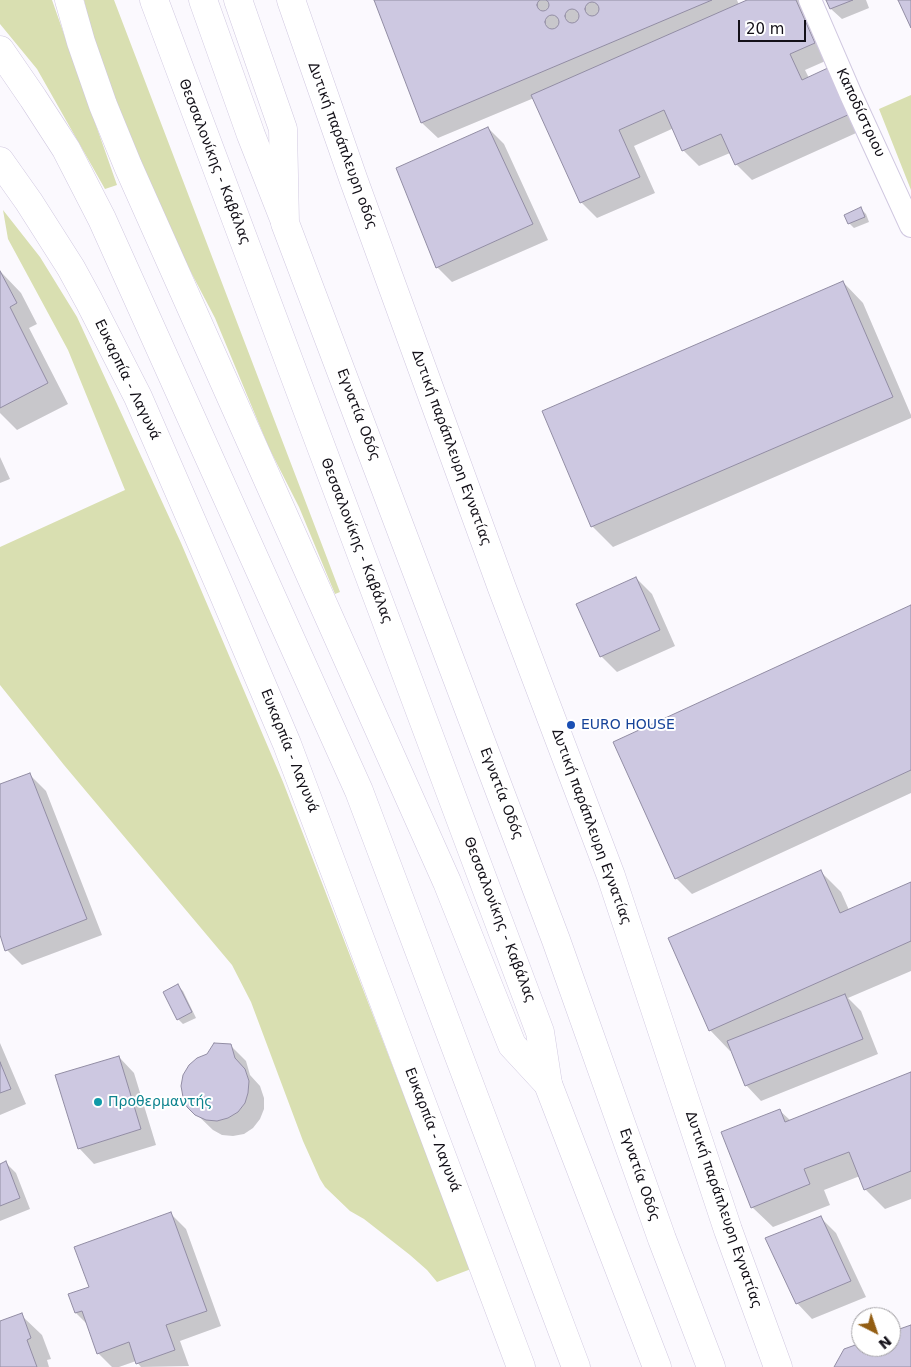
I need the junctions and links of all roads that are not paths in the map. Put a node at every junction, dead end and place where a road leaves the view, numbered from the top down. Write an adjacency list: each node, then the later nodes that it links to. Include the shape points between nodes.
1 (69, 0): 12 (main road, via 100,96 128,166 447,882 512,1045)
2 (154, 0): 12 (main road, Θεσσαλονίκης - Καβάλας, via 540,1032)
3 (203, 0): 9 (main road)
4 (238, 0): 9 (main road, via 283,129)
5 (290, 0): 11 (main road, Δυτική παράπλευρη οδός)
6 (810, 0): 10 (street, Καποδίστριου)
7 (0, 50): 14 (main road, via 66,149 102,219 359,791)
8 (0, 161): 13 (main road, Ευκαρπία - Λαγυνά, via 71,268 89,301 138,397 223,593 290,753)
9 (285, 223): 16 (main road, Εγνατία Οδός, via 556,940)
10 (911, 226)
11 (394, 292): 17 (main road, Δυτική παράπλευρη Εγνατίας, via 611,876 728,1230)
12 (548, 1084): 15 (main road)
13 (521, 1367)
14 (576, 1367)
15 (657, 1367)
16 (711, 1367)
17 (778, 1367)

